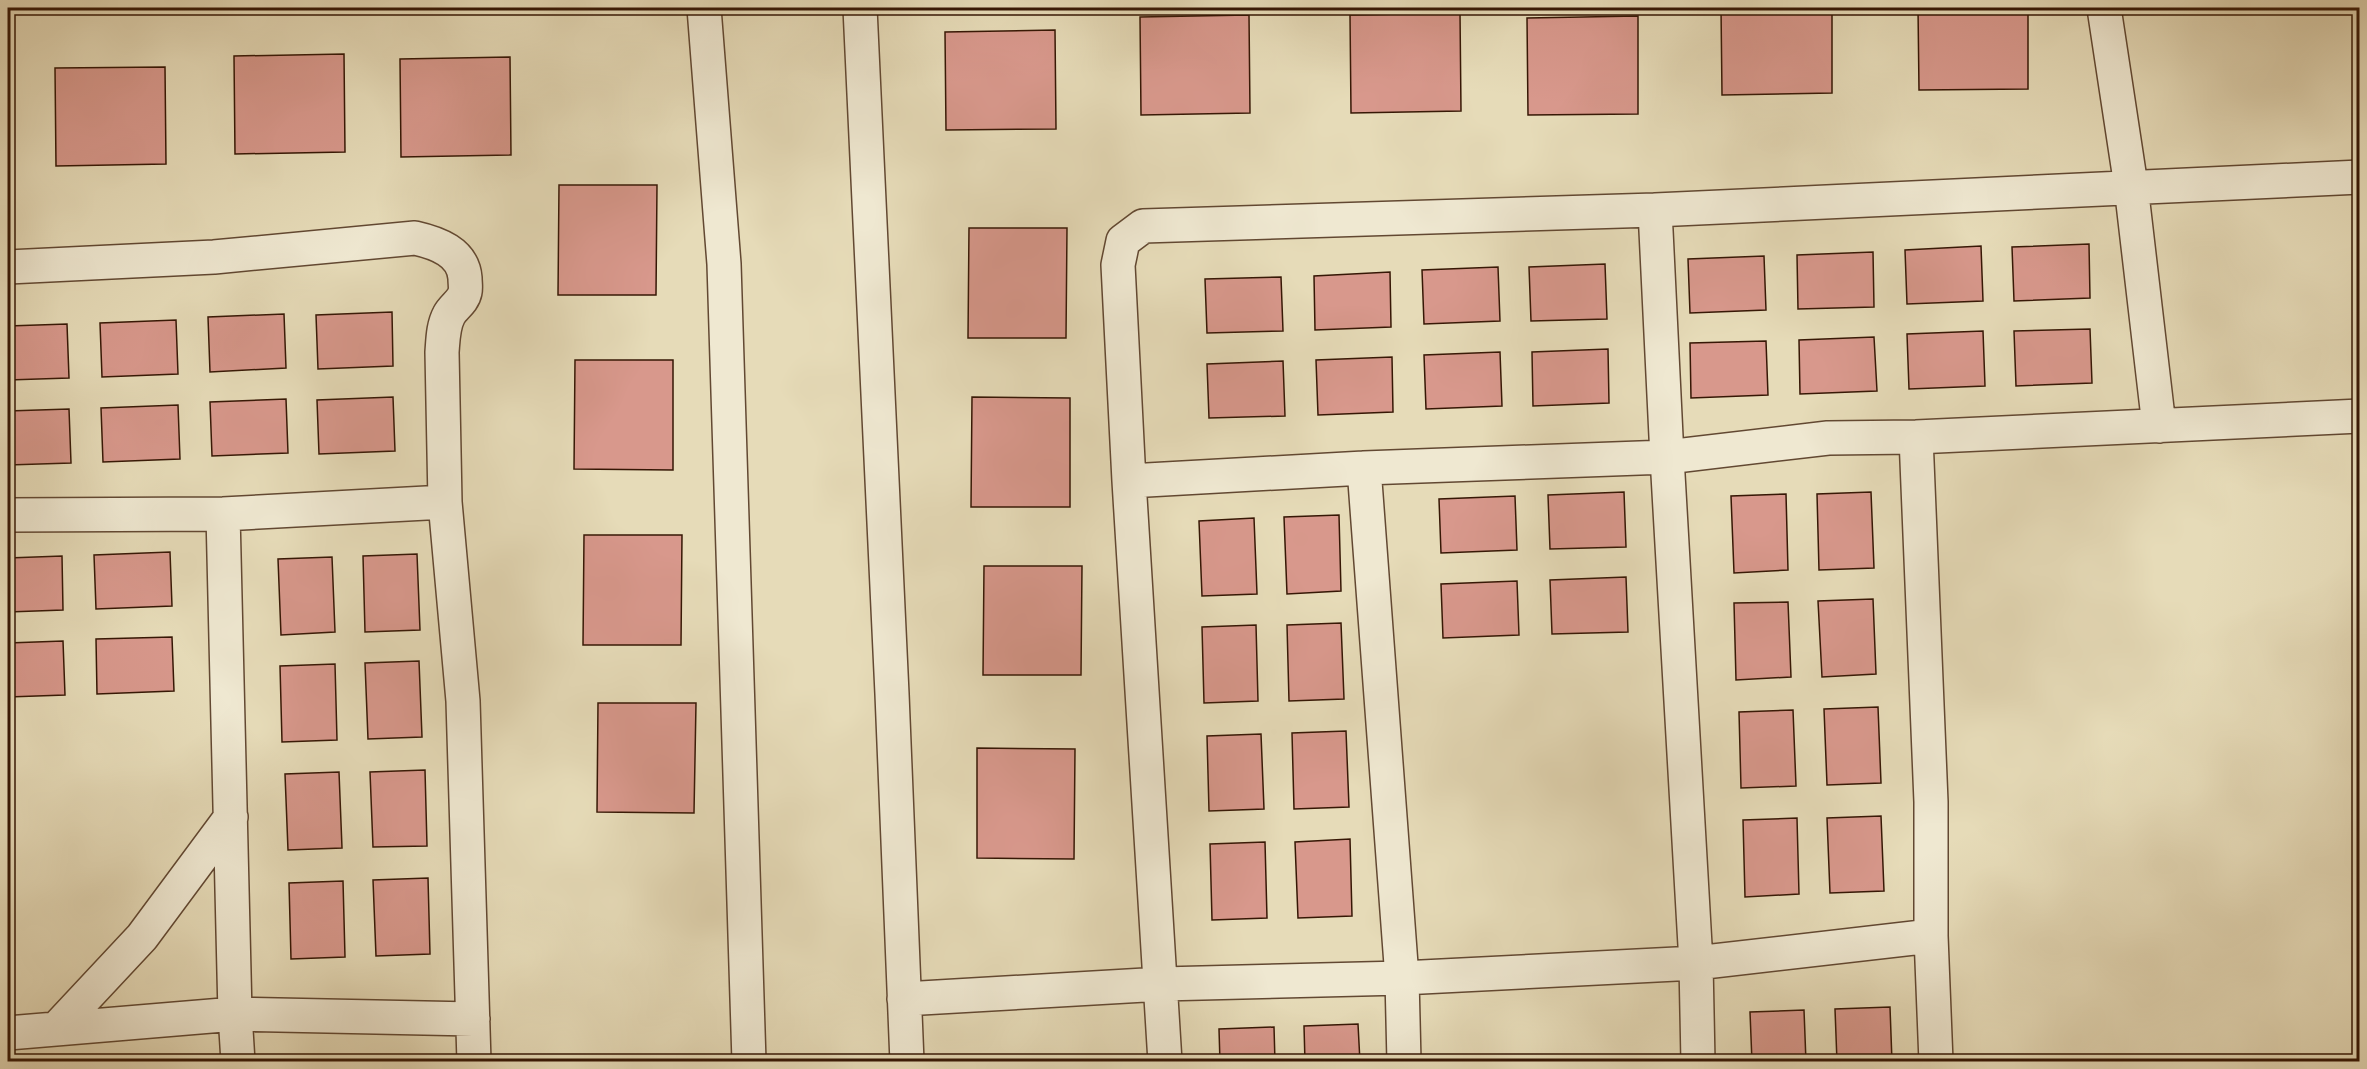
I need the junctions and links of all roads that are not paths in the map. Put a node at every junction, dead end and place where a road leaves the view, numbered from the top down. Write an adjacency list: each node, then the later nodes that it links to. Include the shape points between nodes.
1 (704, 8): 29 (street, via 724,264)
2 (860, 8): 22 (street)
3 (2104, 8): 5 (street)
4 (2360, 177): 5 (street)
5 (2131, 186): 6 (street); 9 (street)
6 (1655, 210): 11 (street); 13 (street, via 1143,226 1123,241 1118,265)
7 (8, 267): 14 (street, via 214,257 415,238 436,243 457,257 464,269 466,291 449,314 442,352)
8 (2360, 416): 9 (street)
9 (2159, 426): 10 (street)
10 (1916, 437): 11 (street, via 1828,438); 18 (street, via 1931,802)
11 (1667, 457): 12 (street); 19 (street)
12 (1364, 468): 13 (street); 20 (street)
13 (1129, 481): 21 (street)
14 (445, 502): 16 (street); 24 (street, via 463,700)
15 (8, 514): 16 (street)
16 (223, 514): 17 (street)
17 (231, 817): 23 (street); 25 (street, via 142,937)
18 (1931, 936): 19 (street); 34 (street)
19 (1696, 963): 20 (street); 33 (street)
20 (1402, 978): 21 (street); 32 (street)
21 (1162, 984): 22 (street); 31 (street)
22 (904, 999): 30 (street)
23 (235, 1014): 24 (street); 25 (street); 27 (street)
24 (473, 1019): 28 (street)
25 (56, 1029): 26 (street)
26 (8, 1034)
27 (238, 1062)
28 (474, 1062)
29 (749, 1062)
30 (907, 1062)
31 (1165, 1062)
32 (1404, 1062)
33 (1698, 1062)
34 (1936, 1062)

